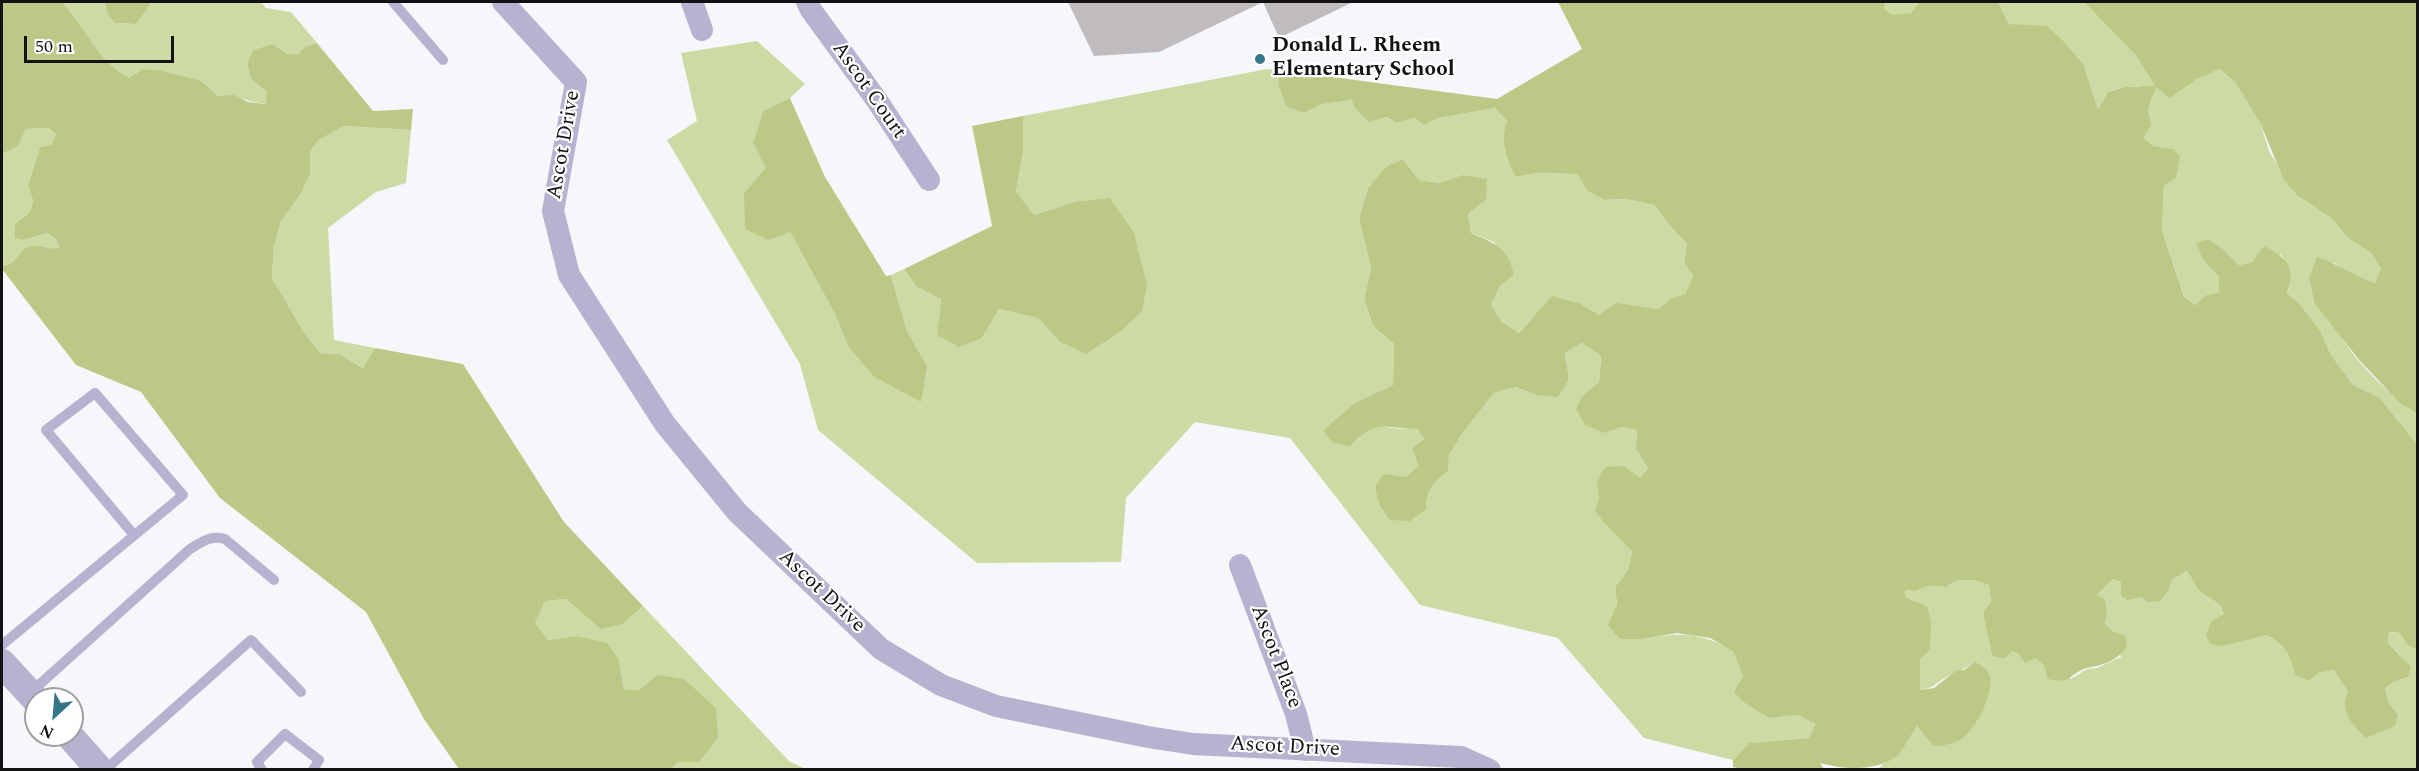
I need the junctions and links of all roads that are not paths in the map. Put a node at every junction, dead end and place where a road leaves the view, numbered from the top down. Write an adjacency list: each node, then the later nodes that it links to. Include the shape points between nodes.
1 (393, 2): 6 (lane)
2 (503, 2): 17 (street, Ascot Drive, via 576,82 553,211 568,275 665,424 737,512 881,649 941,685 996,706 1193,744)
3 (692, 2): 5 (street)
4 (807, 2): 7 (street, Ascot Court)
5 (702, 30)
6 (443, 60)
7 (929, 180)
8 (134, 535): 8 (lane, via 183,495 94,393 46,430); 11 (lane)
9 (1240, 565): 17 (street, Ascot Place, via 1296,714)
10 (274, 580): 14 (lane, via 225,539 208,538 190,549)
11 (2, 645)
12 (2, 663): 13 (street)
13 (25, 687)
14 (43, 687)
15 (301, 692): 18 (lane, via 251,640)
16 (81, 747): 18 (street)
17 (1305, 750): 21 (street, Ascot Drive, via 1461,757)
18 (103, 770)
19 (262, 770): 20 (lane, via 257,762 285,734 319,760)
20 (313, 770)
21 (1490, 770)

